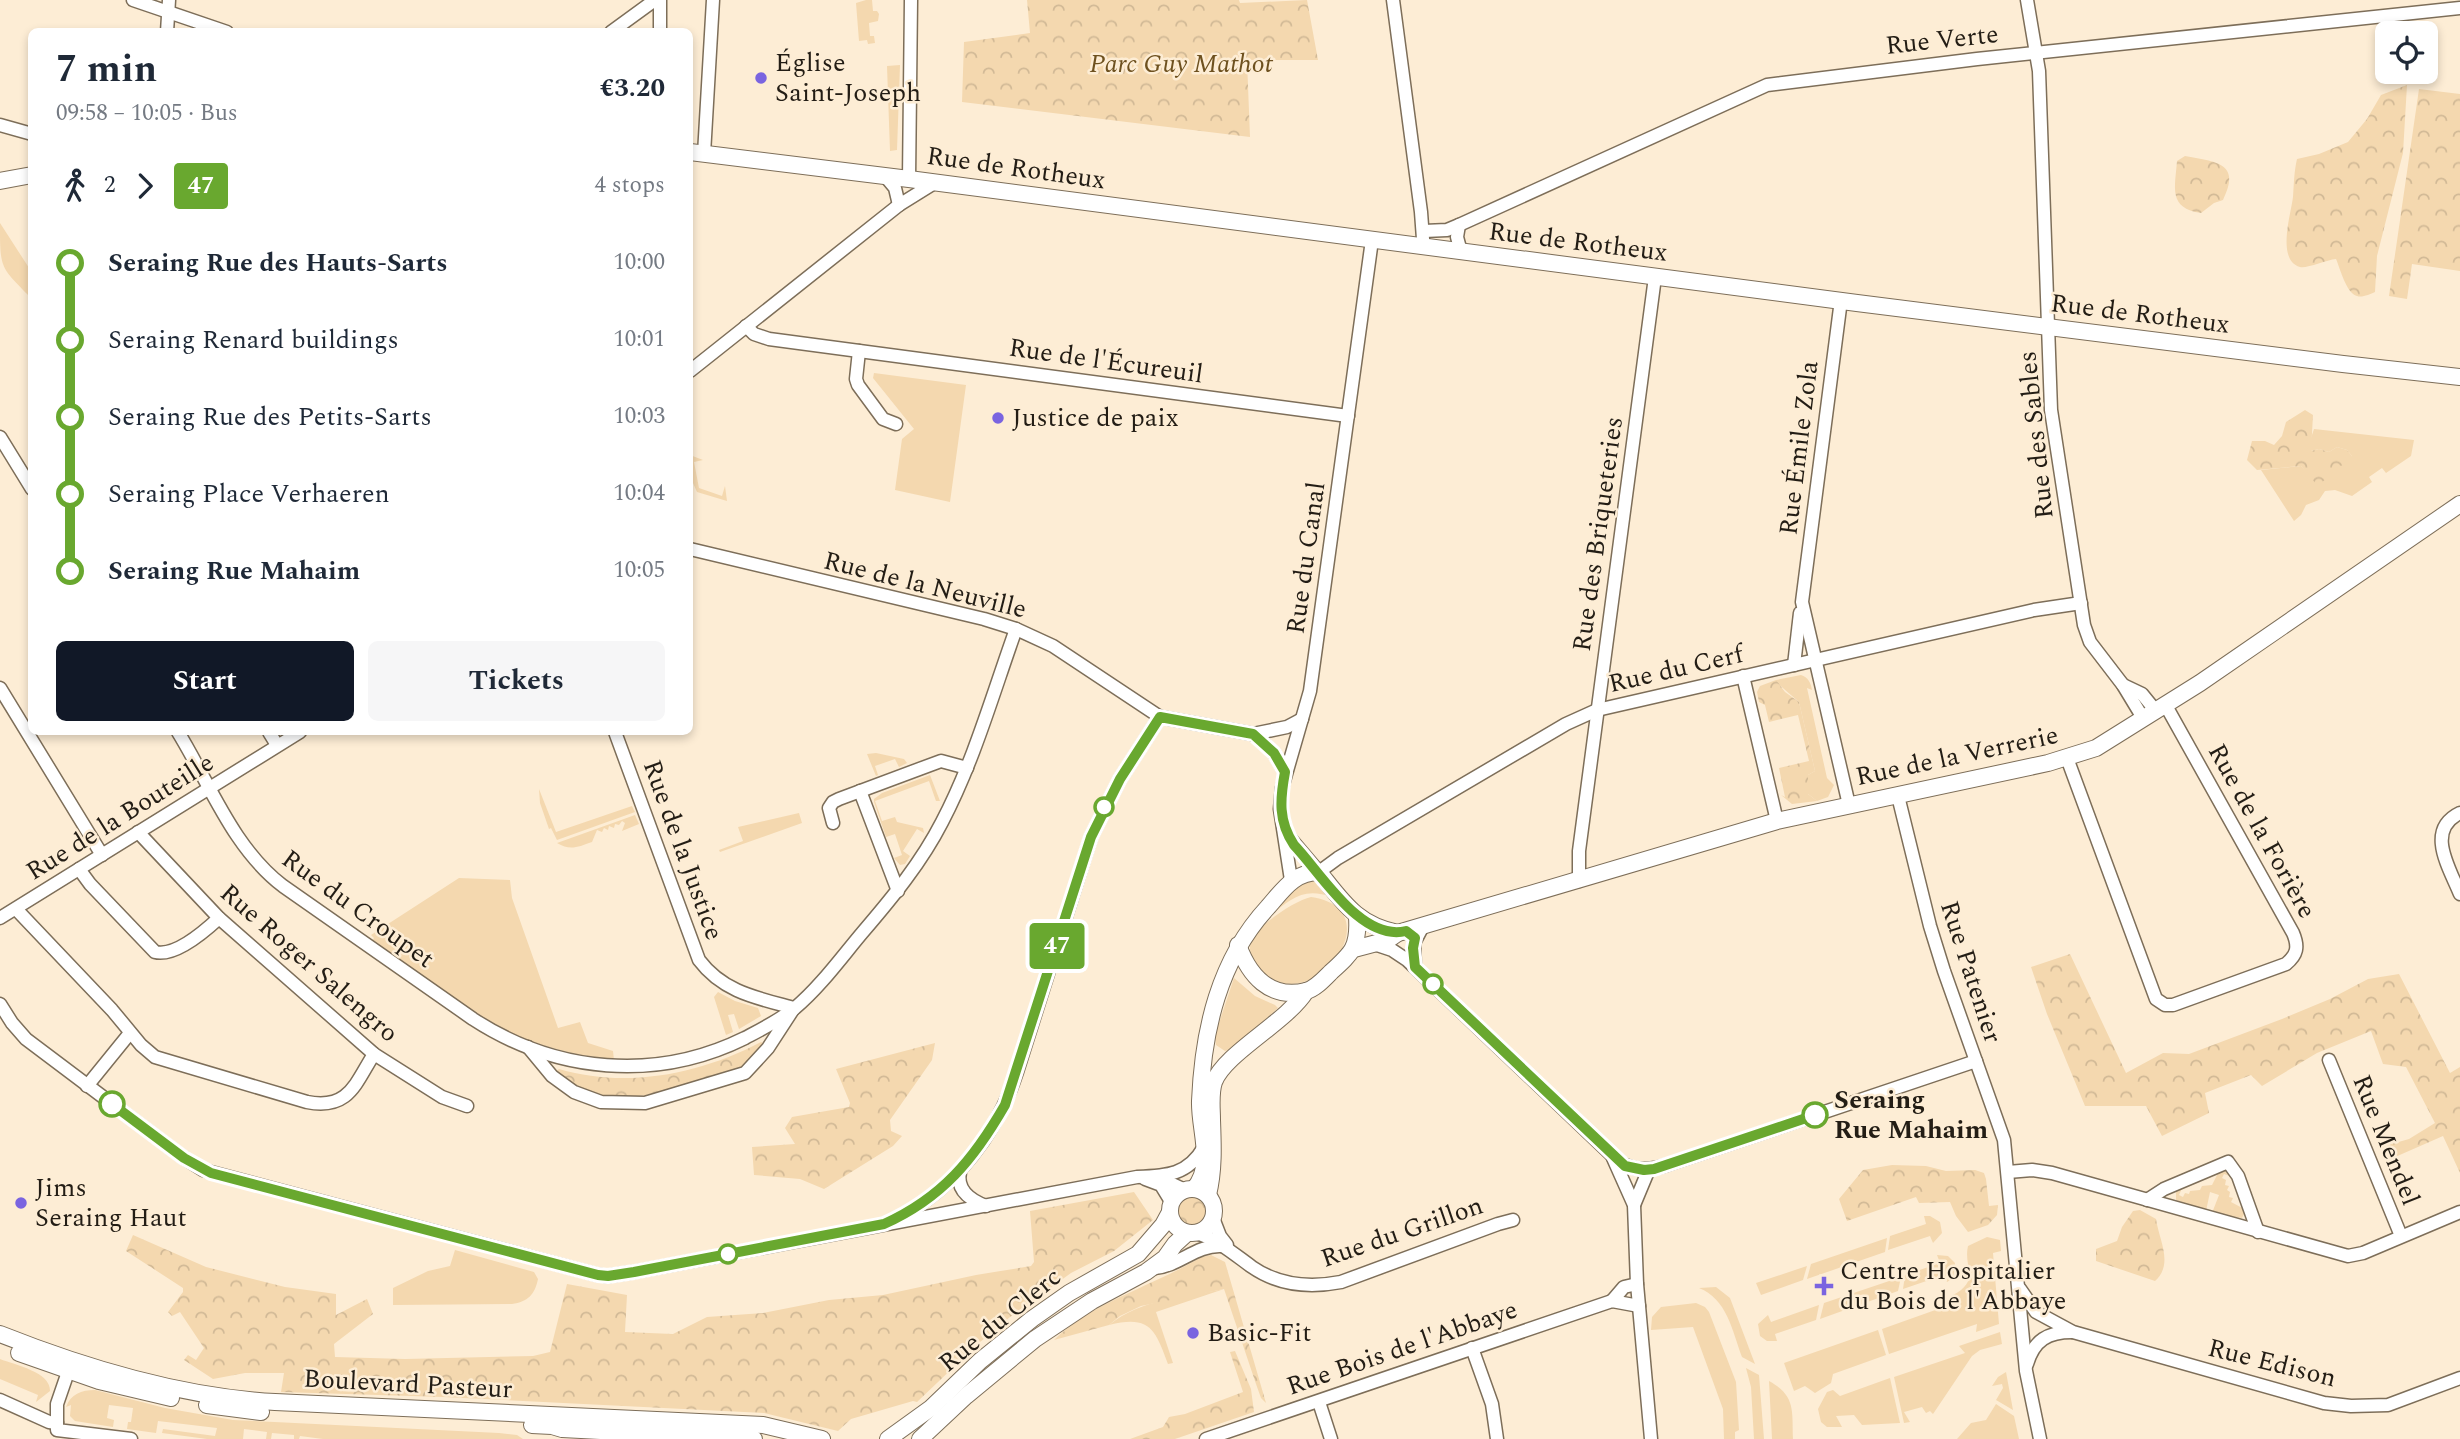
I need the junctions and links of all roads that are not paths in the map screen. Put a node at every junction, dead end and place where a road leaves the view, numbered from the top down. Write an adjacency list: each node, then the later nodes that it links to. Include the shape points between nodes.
1 (133, 0): 7 (street)
2 (658, 0): 11 (street); 12 (street)
3 (713, 0): 16 (street)
4 (911, 0): 19 (street)
5 (1393, 0): 24 (street)
6 (2027, 0): 13 (street, Rue des Sables)
7 (168, 6): 9 (street); 10 (street)
8 (2460, 8): 13 (street, Rue Verte)
9 (167, 28)
10 (218, 28)
11 (617, 28)
12 (660, 28)
13 (2038, 53): 23 (street, Rue Verte, via 1767,85); 30 (street, Rue des Sables)
14 (0, 125): 15 (street)
15 (28, 133)
16 (697, 153): 18 (street, Rue de Rotheux)
17 (28, 176): 20 (street)
18 (885, 176): 19 (street, Rue de Rotheux); 22 (street)
19 (909, 179): 21 (street, Rue de Rotheux); 22 (street, via 914,187)
20 (0, 181)
21 (936, 182): 22 (street); 25 (street, Rue de Rotheux)
22 (903, 200): 29 (street)
23 (1459, 225): 24 (street, Rue Verte); 26 (street)
24 (1423, 239): 25 (street, Rue de Rotheux); 26 (street, Rue de Rotheux)
25 (1372, 240): 34 (street, Rue du Canal)
26 (1461, 252): 27 (street, Rue de Rotheux)
27 (1656, 277): 28 (street, Rue de Rotheux); 47 (street, Rue des Briqueteries)
28 (1841, 300): 30 (street, Rue de Rotheux); 40 (street, Rue Émile Zola)
29 (746, 326): 31 (street, Rue de l'Écureuil, via 769,339); 32 (street)
30 (2048, 327): 33 (street, Rue de Rotheux); 41 (street, Rue des Sables, via 2051,410)
31 (859, 351): 34 (street, Rue de l'Écureuil); 35 (street, via 858,385 883,419)
32 (693, 369)
33 (2460, 377)
34 (1348, 416): 50 (street, Rue du Canal, via 1310,691)
35 (895, 424)
36 (0, 437): 37 (street)
37 (28, 482)
38 (2460, 504): 48 (street, Rue de la Verrerie)
39 (693, 550): 42 (street, Rue de la Neuville)
40 (1802, 602): 43 (street, Rue Émile Zola); 44 (street, Rue Émile Zola)
41 (2081, 603): 43 (street, Rue du Cerf); 48 (street, Rue des Sables, via 2090,642 2123,685)
42 (1016, 629): 49 (street, Rue de la Neuville, via 1053,646); 60 (street, Rue du Croupet)
43 (1815, 660): 44 (street, Rue du Cerf); 65 (street, Rue Émile Zola)
44 (1794, 665): 45 (street, Rue du Cerf)
45 (1743, 676): 47 (street, Rue du Cerf); 67 (street)
46 (0, 688): 51 (street)
47 (1597, 710): 73 (street, Rue du Cerf, via 1566,724); 75 (street, Rue des Briqueteries)
48 (2154, 711): 59 (street, Rue de la Verrerie, via 2104,744); 59 (street, Rue de la Forière, via 2293,933 2296,951 2286,964 2173,1005 2156,999)
49 (1160, 717): 52 (street, Rue de la Neuville); 103 (street, via 1100,817 1012,1089)
50 (1302, 719): 52 (street, Rue de la Neuville); 61 (street, Rue du Canal)
51 (28, 734)
52 (1253, 734): 61 (street, via 1274,753)
53 (29, 735): 71 (street)
54 (180, 735): 62 (street, Rue du Croupet)
55 (271, 735): 58 (street)
56 (295, 735): 58 (street, Rue de la Bouteille)
57 (616, 735): 90 (street, Rue de la Justice, via 699,960 733,990)
58 (277, 746): 62 (street, Rue de la Bouteille)
59 (2067, 758): 64 (street, Rue de la Verrerie)
60 (967, 768): 63 (street, via 941,761); 76 (street, Rue du Croupet, via 933,839)
61 (1285, 772): 70 (street, Rue du Canal, via 1280,800)
62 (209, 787): 69 (street, Rue de la Bouteille); 92 (street, Rue du Croupet, via 247,850 270,876 473,1019)
63 (860, 791): 68 (street, via 833,802 829,808); 76 (street)
64 (1898, 796): 65 (street, Rue de la Verrerie); 95 (street, Rue Patenier, via 1930,926)
65 (1849, 805): 67 (street, Rue de la Verrerie)
66 (2460, 813): 77 (street, via 2447,821 2440,838)
67 (1777, 821): 75 (street, Rue de la Verrerie)
68 (833, 823)
69 (138, 832): 71 (street, Rue de la Bouteille); 81 (street, Rue Roger Salengro)
70 (1285, 832): 73 (street); 74 (street, Rue du Canal)
71 (102, 855): 72 (street, Rue de la Bouteille)
72 (79, 869): 78 (street, Rue de la Bouteille); 81 (street, via 155,952 171,952)
73 (1319, 872): 74 (street); 79 (street)
74 (1291, 880): 84 (street)
75 (1579, 881): 82 (street, Rue de la Verrerie)
76 (898, 891): 90 (street, Rue du Croupet)
77 (2460, 894)
78 (16, 909): 80 (street, Rue de la Bouteille); 91 (street)
79 (1357, 917): 82 (street, via 1372,926); 85 (street)
80 (0, 918)
81 (219, 918): 93 (street, Rue Roger Salengro)
82 (1411, 932): 83 (street, Rue de la Verrerie); 86 (street, via 1397,946); 87 (street)
83 (1374, 944): 85 (street, Rue de la Verrerie); 86 (street)
84 (1238, 945): 88 (street, via 1248,970 1261,982 1280,991); 98 (street, via 1206,1036)
85 (1354, 949): 88 (street)
86 (1401, 955): 87 (street)
87 (1415, 967): 100 (street)
88 (1306, 991): 98 (street, via 1219,1073)
89 (0, 1004): 96 (street, via 26,1038)
90 (794, 1008): 92 (street, Rue du Croupet, via 736,1042 668,1064 601,1066); 92 (street, Rue du Croupet, via 745,1073 645,1103 601,1102 574,1092 552,1076)
91 (130, 1033): 93 (street, via 163,1060 318,1104 345,1097); 96 (street)
92 (528, 1047)
93 (374, 1054): 97 (street, Rue Roger Salengro, via 442,1097)
94 (2329, 1060): 117 (street, Rue Mendel)
95 (1976, 1061): 101 (street, Rue Patenier, via 2001,1129); 102 (street)
96 (87, 1086): 114 (street, via 203,1170 598,1275)
97 (467, 1106)
98 (1206, 1113): 99 (street); 106 (street, via 1213,1168)
99 (1204, 1147): 104 (street, via 1185,1170); 106 (street, via 1205,1168)
100 (1611, 1154): 102 (street, via 1625,1166); 108 (street)
101 (2007, 1166): 107 (street, via 2052,1173); 120 (street, Rue Patenier)
102 (1649, 1170): 108 (street)
103 (960, 1172): 109 (street, via 966,1195); 114 (street, via 932,1197)
104 (1155, 1176): 105 (street); 106 (street)
105 (1137, 1177): 109 (street); 110 (street, via 1160,1185)
106 (1196, 1191): 110 (street, via 1178,1194); 112 (street, via 1214,1206)
107 (2147, 1200): 115 (street); 115 (street, via 2228,1163 2238,1176)
108 (1634, 1205): 121 (street)
109 (986, 1206): 114 (street)
110 (1171, 1208): 116 (street, via 1175,1224); 142 (street, Rue du Clerc, via 1138,1254 1032,1319 931,1408)
111 (2460, 1212): 117 (street)
112 (1213, 1219): 116 (street, via 1206,1228); 118 (street, Rue du Grillon)
113 (1513, 1220): 118 (street, Rue du Grillon, via 1329,1284 1273,1278)
114 (884, 1224)
115 (2258, 1231): 117 (street, via 2348,1256)
116 (1191, 1233): 118 (street, Rue du Grillon, via 1210,1237); 119 (street, Rue du Clerc)
117 (2401, 1236)
118 (1226, 1248): 119 (street, via 1209,1246)
119 (1152, 1268): 134 (street, Rue du Clerc, via 1063,1318)
120 (2016, 1280): 124 (street, Rue Patenier); 125 (street, via 2030,1306)
121 (1637, 1284): 122 (street, Rue Bois de l'Abbaye, via 1624,1287); 123 (street)
122 (1612, 1301): 123 (street, Rue Bois de l'Abbaye); 128 (street, Rue Bois de l'Abbaye)
123 (1639, 1306): 148 (street)
124 (2020, 1322): 125 (street, via 2036,1331); 131 (street, Rue Patenier)
125 (2052, 1327): 131 (street, via 2036,1343); 133 (street, Rue Edison, via 2324,1403 2388,1405)
126 (0, 1334): 129 (street, Boulevard Pasteur)
127 (0, 1346): 132 (street, Boulevard Pasteur)
128 (1472, 1348): 136 (street, Rue Bois de l'Abbaye); 147 (street, via 1492,1404)
129 (58, 1356): 130 (street, Boulevard Pasteur); 132 (street)
130 (86, 1365): 132 (street); 141 (street, Boulevard Pasteur, via 197,1393 253,1401 763,1425)
131 (2026, 1371): 149 (street, Rue Patenier)
132 (68, 1372): 137 (street, via 57,1404); 138 (street, Boulevard Pasteur, via 142,1392 250,1412)
133 (2460, 1378)
134 (966, 1396): 143 (street, Rue du Clerc); 144 (street, Rue du Clerc, via 963,1407)
135 (0, 1400): 137 (street, via 49,1422)
136 (1319, 1402): 145 (street, Rue Bois de l'Abbaye); 146 (street)
137 (57, 1431): 139 (street)
138 (538, 1432): 140 (street, Boulevard Pasteur, via 562,1429)
139 (131, 1439)
140 (754, 1439)
141 (822, 1439)
142 (888, 1439)
143 (920, 1439)
144 (936, 1439)
145 (1206, 1439)
146 (1332, 1439)
147 (1497, 1439)
148 (1651, 1439)
149 (2039, 1439)

